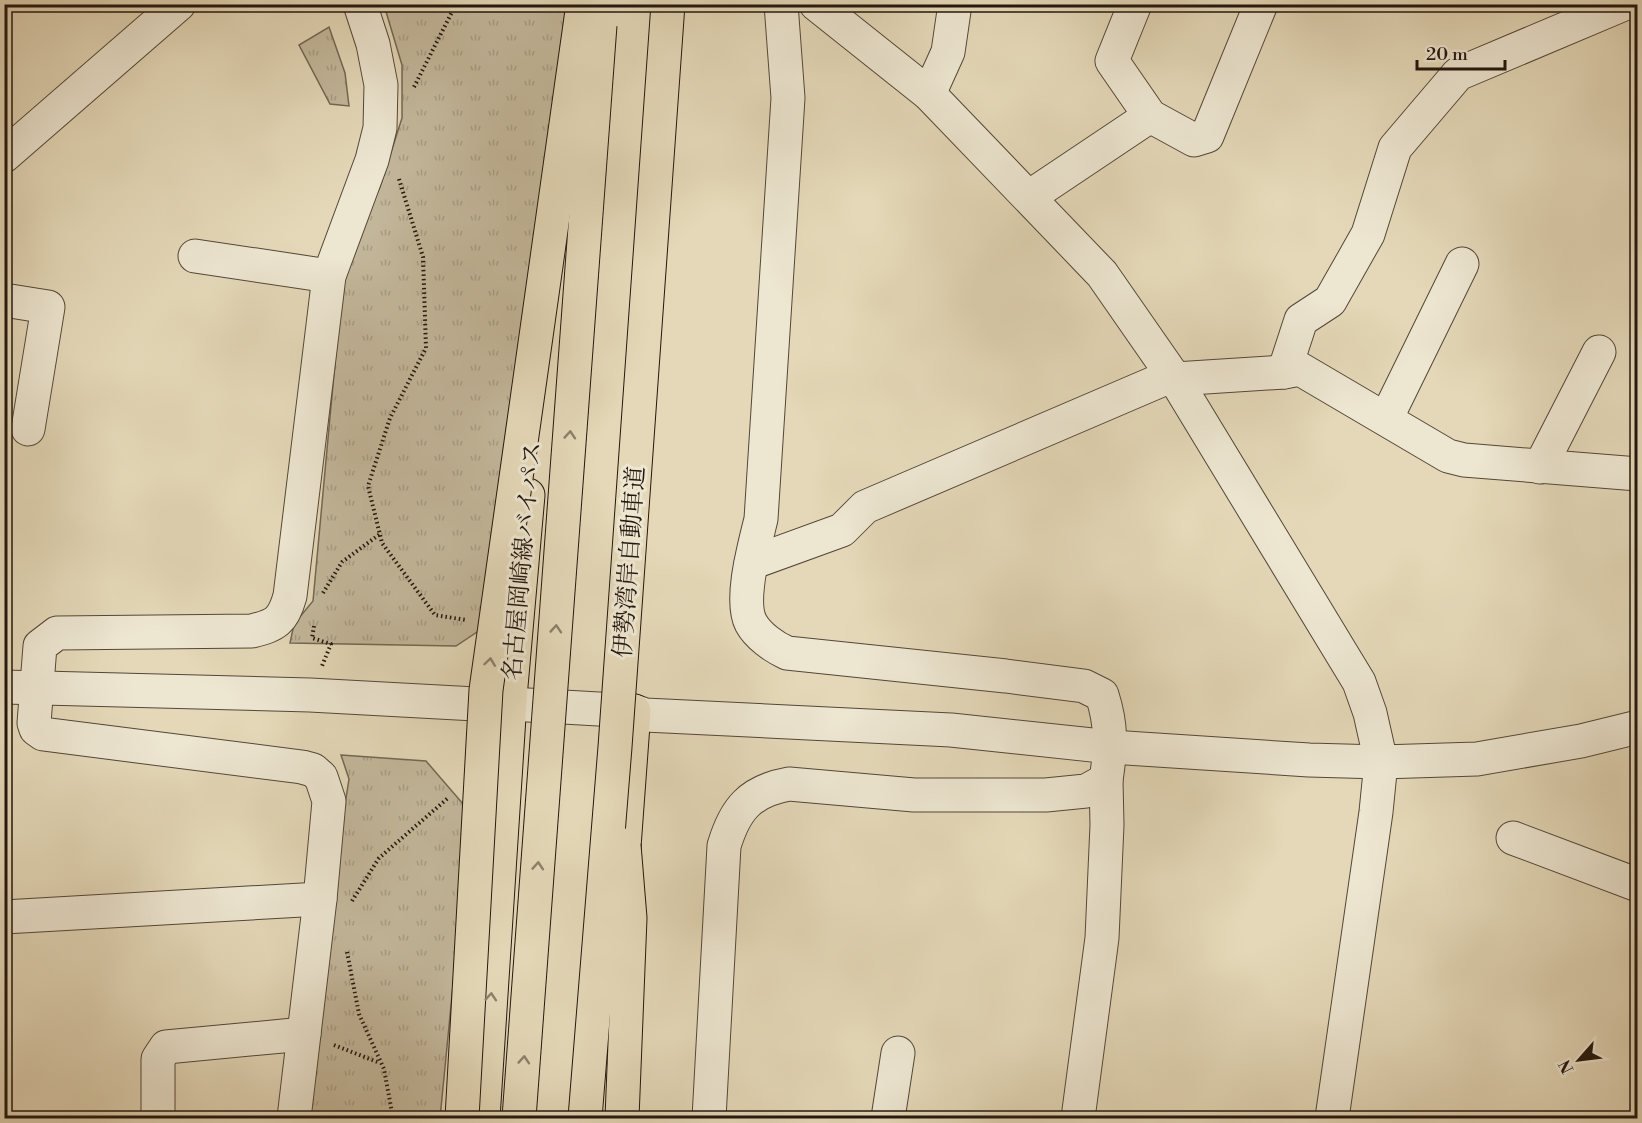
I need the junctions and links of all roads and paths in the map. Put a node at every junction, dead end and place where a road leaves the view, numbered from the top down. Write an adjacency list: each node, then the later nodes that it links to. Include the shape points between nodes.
1 (179, 4): 18 (street)
2 (360, 4): 23 (street, via 381,85 380,128)
3 (456, 4): 16 (path)
4 (571, 4): 40 (main road, 名古屋岡崎線バイパス)
5 (583, 4): 60 (main road, one-way to 5, bridge, via 486,690)
6 (602, 4): 62 (main road, one-way to 6, bridge)
7 (668, 4): 43 (main road, 伊勢湾岸自動車道, bridge)
8 (682, 4): 41 (main road)
9 (781, 4): 33 (street, via 788,98 761,519)
10 (816, 4): 15 (street)
11 (955, 4): 15 (street, via 948,52)
12 (1135, 4): 17 (street, via 1112,61)
13 (1261, 4): 17 (street, via 1207,136 1194,140)
14 (1624, 4): 26 (street, via 1458,74 1395,148 1368,234 1330,301 1301,320)
15 (929, 94): 20 (street)
16 (409, 96)
17 (1150, 116): 20 (street)
18 (4, 156)
19 (396, 168): 32 (path, via 423,257 426,348 390,418 368,486)
20 (1029, 197): 27 (street, via 1102,274)
21 (195, 256): 23 (street)
22 (1462, 264): 28 (street)
23 (329, 276): 38 (street, via 290,596 279,621 252,631 57,633 40,646)
24 (4, 300): 29 (street, via 48,307)
25 (1599, 352): 30 (street)
26 (1284, 372): 27 (street); 28 (street, via 1300,369)
27 (1174, 377): 33 (street, via 866,507 842,530); 45 (street, via 1359,682)
28 (1386, 419): 30 (street, via 1448,456)
29 (28, 429)
30 (1540, 467): 31 (street)
31 (1638, 474)
32 (380, 534): 34 (path, via 342,562); 36 (path, via 382,543 435,615)
33 (751, 563): 44 (street, via 746,604 752,623 775,647 787,653 1084,687 1102,695 1109,717)
34 (320, 599)
35 (316, 618): 39 (path, via 312,638 331,644)
36 (467, 621)
37 (4, 687): 38 (street)
38 (47, 688): 39 (street); 50 (street, via 33,723 43,734 313,770 321,777 329,801)
39 (310, 695): 40 (street)
40 (502, 704): 41 (street); 59 (main road); 61 (main road, 名古屋岡崎線バイパス, one-way to 40)
41 (639, 713): 44 (street, via 951,730); 64 (main road); 65 (main road)
42 (1638, 727): 45 (street, via 1477,759)
43 (615, 747): 63 (main road, 伊勢湾岸自動車道, bridge); 66 (main road, bridge, via 630,918)
44 (1111, 747): 45 (street); 46 (street)
45 (1381, 762): 70 (street)
46 (1106, 780): 67 (street, via 1086,791 1046,795 914,795 789,784 765,790 742,806 724,846); 69 (street, via 1102,938)
47 (453, 793): 50 (path)
48 (1513, 838): 49 (street)
49 (1638, 885)
50 (334, 903): 51 (street); 53 (street)
51 (4, 917)
52 (347, 950): 55 (path, via 359,1014)
53 (304, 1034): 55 (path); 56 (street, via 166,1047 158,1059); 57 (street)
54 (898, 1053): 68 (street)
55 (381, 1063): 58 (path)
56 (159, 1119)
57 (294, 1119)
58 (393, 1119)
59 (457, 1119)
60 (462, 1119)
61 (483, 1119)
62 (519, 1119)
63 (585, 1119)
64 (602, 1119)
65 (614, 1119)
66 (622, 1119)
67 (709, 1119)
68 (888, 1119)
69 (1078, 1119)
70 (1332, 1119)

